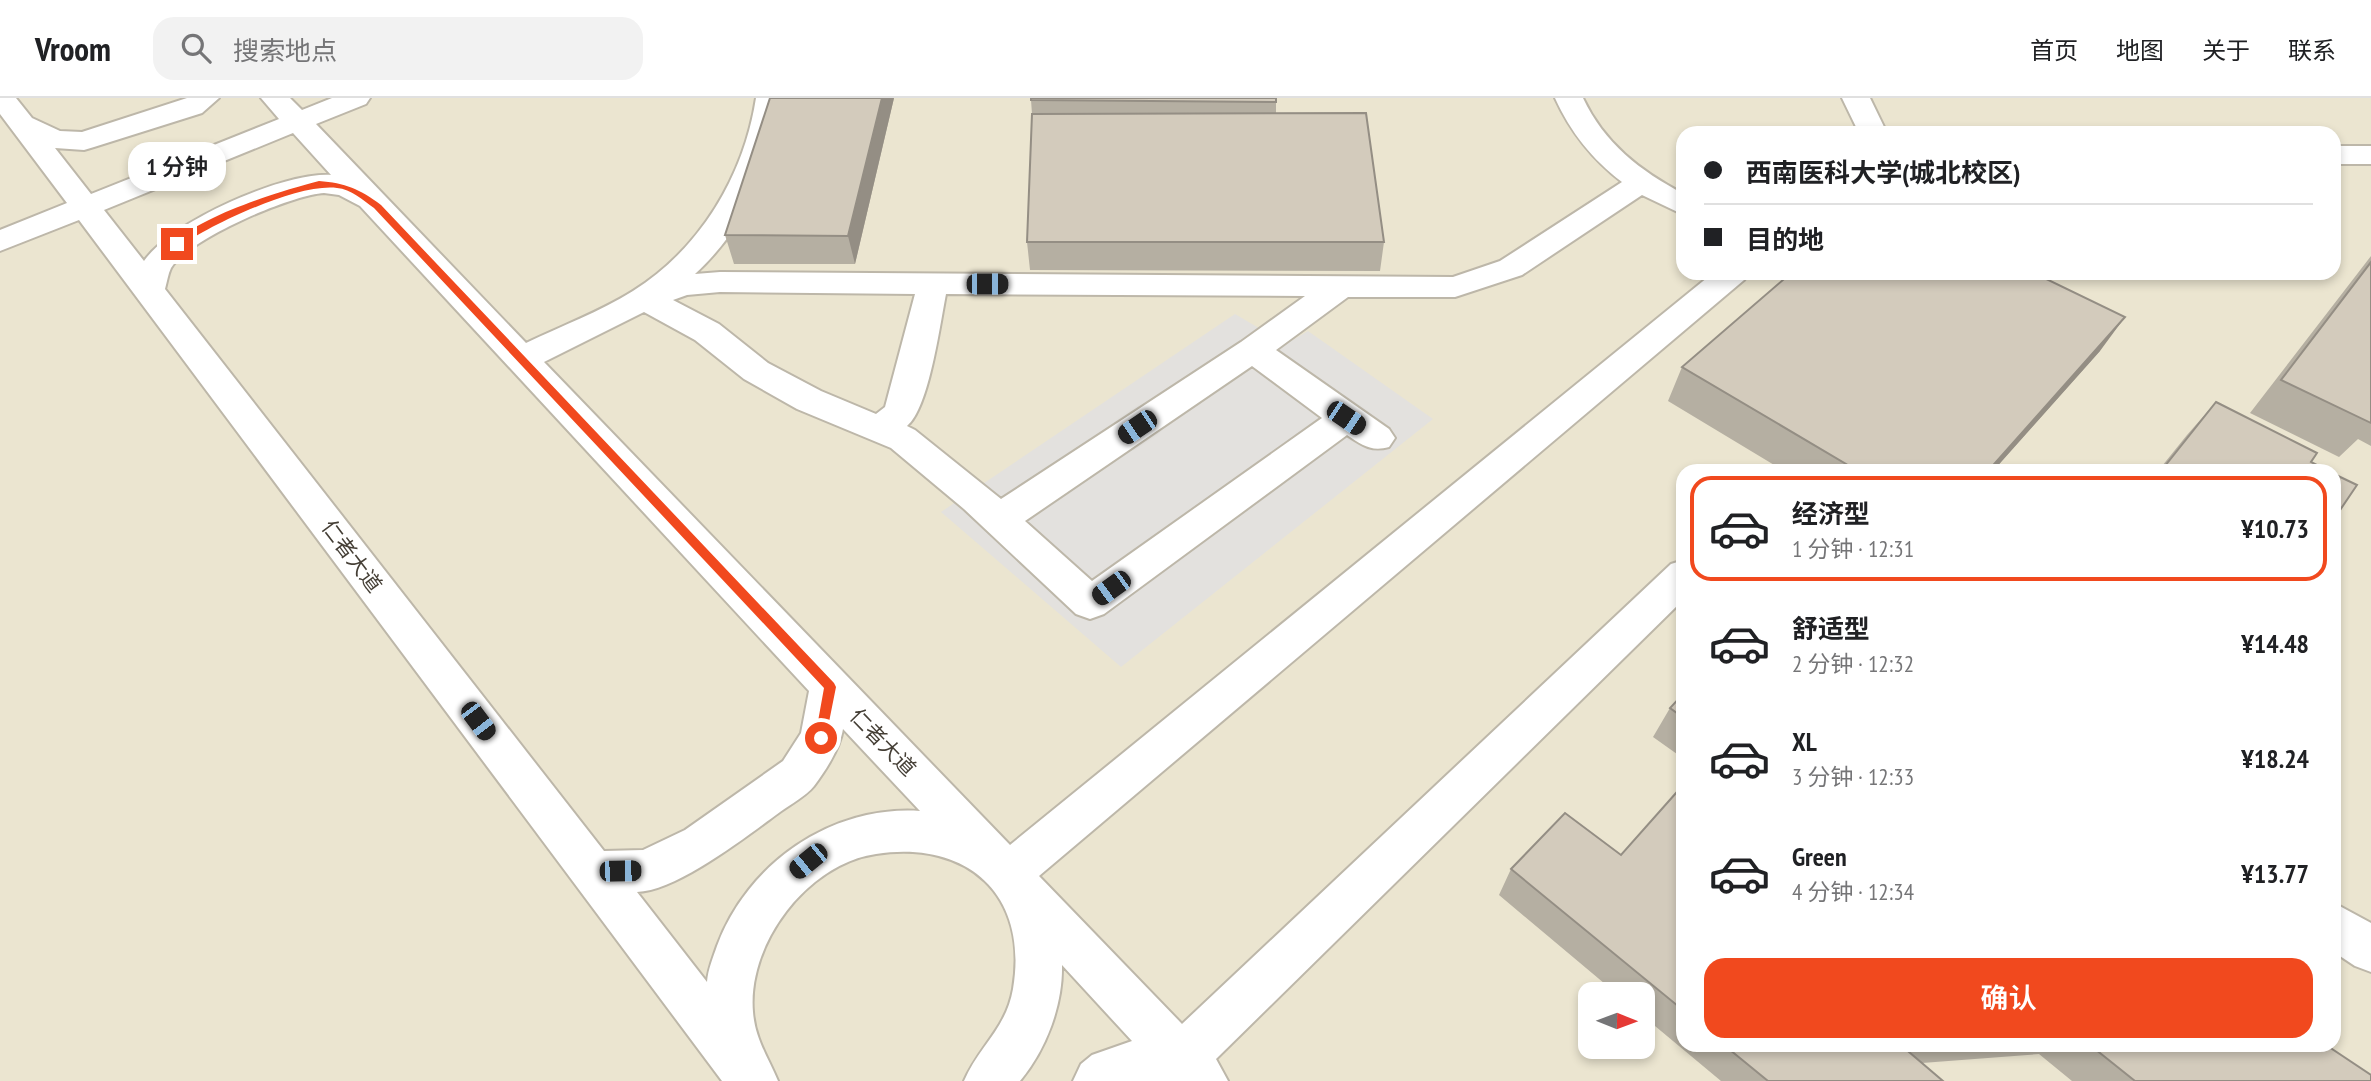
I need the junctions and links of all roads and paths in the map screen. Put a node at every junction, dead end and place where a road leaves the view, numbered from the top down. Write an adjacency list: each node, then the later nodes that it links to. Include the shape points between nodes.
1 (205, 98): 7 (street, via 192,107 84,141 55,139)
2 (356, 98): 6 (street)
3 (770, 98): 20 (street, via 757,151 717,228 693,258)
4 (1569, 98): 11 (street, via 1577,120 1600,149)
5 (1862, 100): 8 (street)
6 (286, 110): 13 (street, 仁者大道); 14 (street)
7 (12, 111): 14 (street, 仁者大道)
8 (1871, 126)
9 (2341, 155): 10 (street)
10 (2371, 155)
11 (1641, 183): 12 (street); 18 (street, via 1511,268 1482,280 1455,287)
12 (1676, 202)
13 (377, 206): 19 (street, via 341,185 319,184 288,192 197,230 177,244 158,264); 22 (street, 仁者大道)
14 (85, 208): 15 (street); 19 (street, 仁者大道)
15 (0, 241)
16 (1725, 280): 30 (street)
17 (933, 283): 18 (street); 20 (street, via 720,282 684,285); 24 (street, via 900,413)
18 (1340, 287): 21 (street)
19 (149, 291): 29 (street, 仁者大道)
20 (645, 299): 22 (street); 24 (street, via 707,332 757,371)
21 (1253, 350): 23 (street); 26 (street)
22 (521, 359): 28 (street, 仁者大道)
23 (1346, 418): 25 (street); 26 (street, via 1090,603)
24 (881, 429): 26 (street, via 903,439)
25 (1377, 438)
26 (999, 520)
27 (1676, 583): 33 (street)
28 (830, 687): 29 (street, via 821,738 798,774 701,844 646,871); 30 (street, 仁者大道)
29 (593, 872): 34 (street, 仁者大道)
30 (1008, 874): 33 (street, 仁者大道); 34 (street, via 982,852 950,837 915,831 878,833 808,861 758,909 730,971 731,1038); 35 (street, via 1027,904 1038,937 1040,973 1032,1011 1015,1048)
31 (2341, 930): 32 (street)
32 (2371, 950)
33 (1193, 1073): 36 (street, via 1152,1065 1114,1068)
34 (751, 1077)
35 (989, 1081)
36 (1098, 1081)

